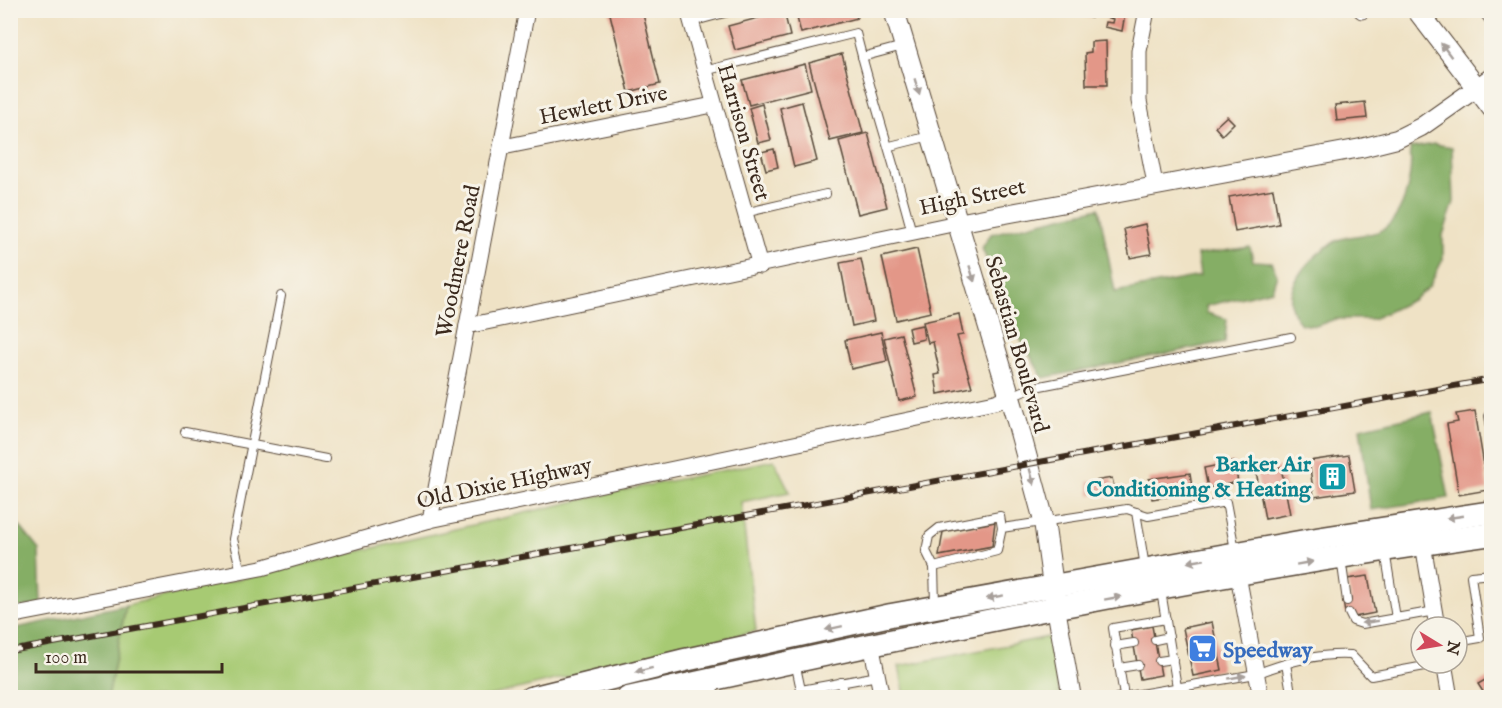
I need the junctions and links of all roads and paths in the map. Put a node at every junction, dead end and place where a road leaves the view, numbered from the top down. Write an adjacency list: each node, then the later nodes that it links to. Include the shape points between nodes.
1 (527, 10): 17 (street, Woodmere Road)
2 (736, 10): 7 (lane)
3 (894, 10): 9 (main road, Sebastian Boulevard)
4 (1147, 10): 18 (street, via 1139,51 1139,100)
5 (1417, 10): 12 (main road, one-way to 5)
6 (1486, 10): 8 (street)
7 (689, 16): 11 (street, Harrison Street)
8 (1491, 18)
9 (905, 46): 10 (lane); 15 (main road, Sebastian Boulevard, one-way to 15)
10 (862, 57): 11 (lane, via 856,33); 16 (lane, via 876,113)
11 (704, 71): 13 (street, Harrison Street)
12 (1484, 83): 14 (main road); 18 (street, High Street, via 1397,139)
13 (713, 105): 17 (street, Hewlett Drive); 20 (street, Harrison Street)
14 (1491, 108)
15 (931, 136): 16 (lane); 21 (main road, Sebastian Boulevard)
16 (890, 146): 22 (lane)
17 (503, 147): 25 (street, Woodmere Road)
18 (1155, 184): 21 (street, High Street)
19 (826, 194): 20 (lane)
20 (744, 213): 23 (street, Harrison Street)
21 (957, 223): 22 (street, High Street); 27 (main road, Sebastian Boulevard, one-way to 27)
22 (912, 233): 23 (street, High Street)
23 (759, 266): 25 (street, High Street)
24 (281, 296): 31 (lane)
25 (466, 326): 35 (street, Woodmere Road)
26 (1291, 337): 27 (lane, via 1030,388)
27 (1009, 397): 35 (street, Old Dixie Highway); 36 (main road, Sebastian Boulevard, one-way to 36)
28 (1489, 416): 30 (lane)
29 (185, 432): 31 (lane)
30 (1491, 433)
31 (252, 446): 32 (lane); 48 (lane, via 233,539)
32 (326, 459)
33 (1136, 512): 36 (lane, via 1127,509); 45 (lane, via 1148,516 1226,502); 47 (lane)
34 (1491, 512): 37 (main road, one-way to 37)
35 (430, 520): 48 (street, Old Dixie Highway)
36 (1044, 521): 38 (lane); 51 (main road, Sebastian Boulevard)
37 (1395, 526): 41 (main road); 45 (main road)
38 (1002, 528): 44 (lane, via 997,551 974,553); 46 (lane, via 1000,516 939,528 928,536 926,552)
39 (1491, 534): 40 (main road)
40 (1423, 544): 41 (main road); 54 (street)
41 (1374, 551): 43 (main road); 58 (lane)
42 (956, 553): 44 (lane)
43 (1341, 557): 45 (main road, one-way to 43); 52 (lane)
44 (953, 562): 46 (lane)
45 (1237, 565): 47 (main road, one-way to 47); 50 (main road); 75 (street)
46 (934, 567): 53 (lane)
47 (1146, 570): 51 (main road)
48 (241, 572): 57 (street, Old Dixie Highway)
49 (1491, 574): 62 (lane, via 1471,576 1480,638)
50 (1161, 589): 51 (main road, one-way to 50); 59 (lane)
51 (1054, 598): 53 (main road, one-way to 53); 64 (main road); 87 (street, Sebastian Boulevard)
52 (1347, 601)
53 (935, 608): 66 (main road, one-way to 66)
54 (1435, 611): 56 (street); 58 (lane)
55 (1349, 613): 58 (lane, one-way to 55, via 1362,624 1353,621)
56 (1436, 615)
57 (10, 616)
58 (1396, 618)
59 (1166, 619): 60 (lane); 65 (lane, via 1113,628)
60 (1169, 637): 61 (lane); 67 (lane)
61 (1155, 640)
62 (1469, 640)
63 (1134, 643): 65 (lane)
64 (871, 644): 69 (main road); 77 (street)
65 (1116, 646): 73 (lane)
66 (742, 647): 68 (main road); 79 (main road, via 724,663)
67 (1173, 659): 70 (lane); 80 (lane)
68 (685, 660): 81 (main road, via 681,676); 83 (main road, one-way to 83)
69 (795, 661): 78 (lane, via 801,690); 79 (main road)
70 (1159, 661)
71 (1286, 664): 74 (lane, via 1335,654 1351,655 1371,676); 75 (lane); 89 (lane)
72 (1138, 665): 73 (lane)
73 (1119, 668): 82 (lane)
74 (1409, 669)
75 (1256, 674): 80 (lane, one-way to 75); 88 (street)
76 (1445, 675): 90 (street)
77 (878, 676): 78 (lane); 86 (street)
78 (841, 682): 85 (lane)
79 (714, 685): 81 (main road)
80 (1177, 687): 82 (lane)
81 (669, 688): 84 (main road)
82 (1120, 697)
83 (531, 698)
84 (628, 698)
85 (844, 698)
86 (882, 698)
87 (1072, 698)
88 (1261, 698)
89 (1292, 698)
90 (1450, 698)

